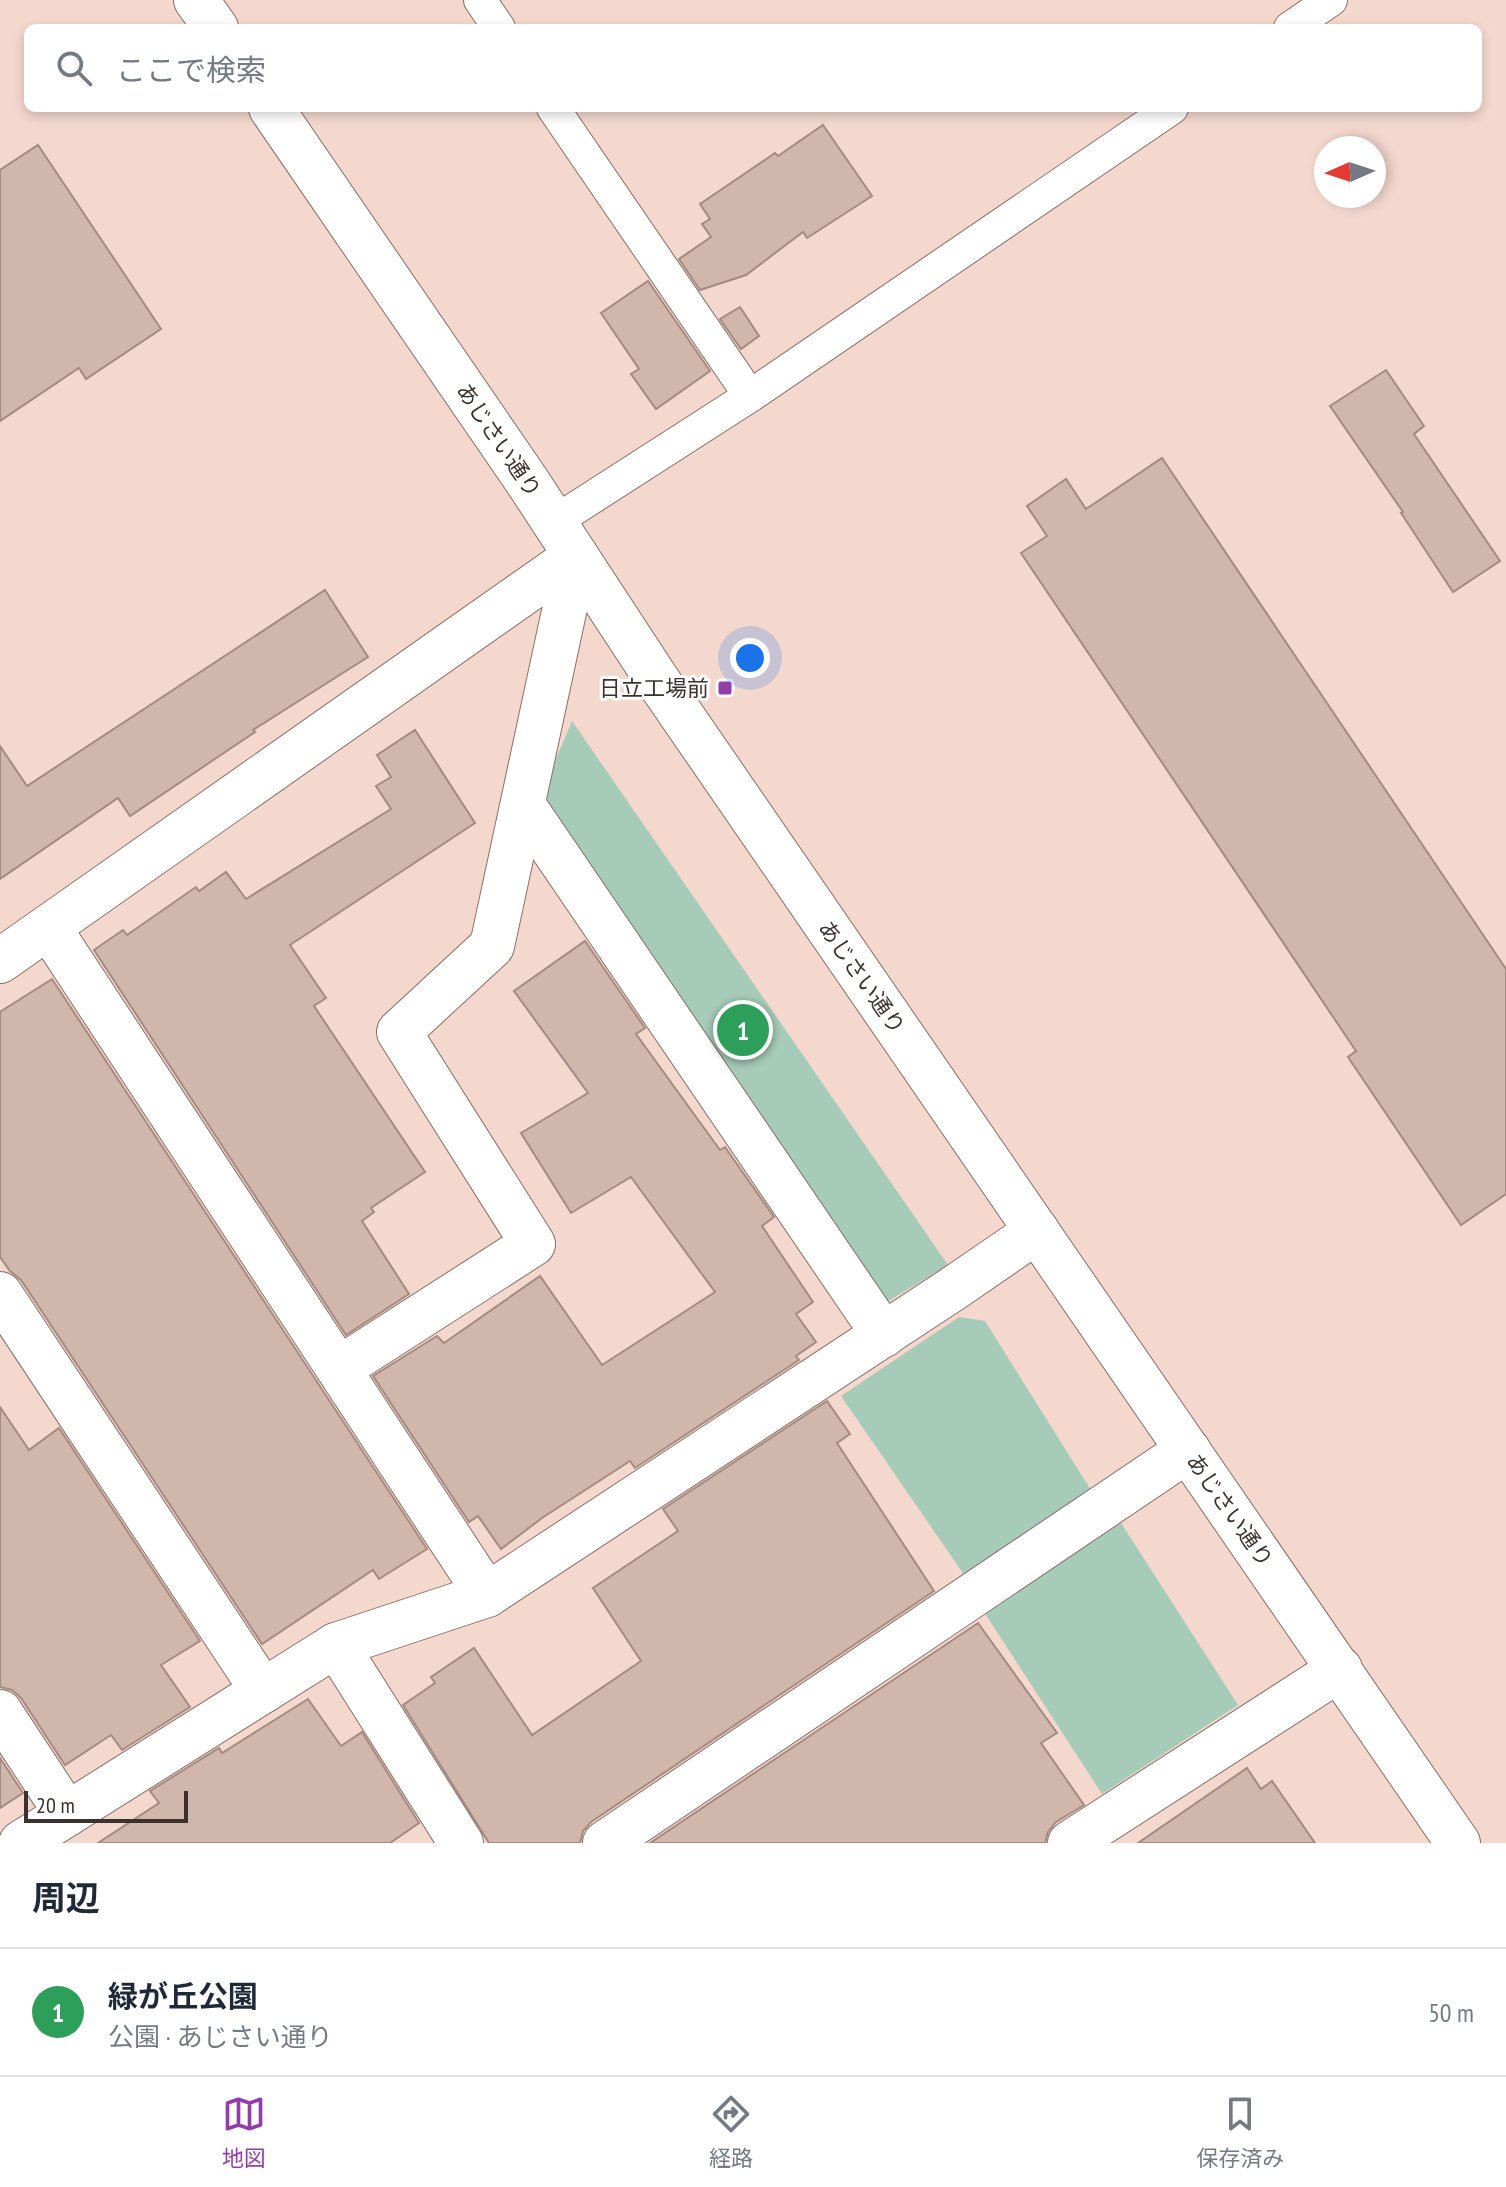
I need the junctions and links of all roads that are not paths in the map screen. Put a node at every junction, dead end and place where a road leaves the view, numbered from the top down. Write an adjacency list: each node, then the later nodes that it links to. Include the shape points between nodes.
1 (196, 0): 4 (street)
2 (480, 0): 5 (lane)
3 (1331, 0): 6 (lane)
4 (213, 24)
5 (496, 24)
6 (1296, 24)
7 (274, 112): 11 (street, あじさい通り)
8 (556, 112): 10 (lane)
9 (1166, 112): 10 (lane)
10 (750, 396): 11 (lane)
11 (565, 539): 12 (street); 13 (street); 15 (street, あじさい通り)
12 (523, 805): 17 (street); 18 (street, via 492,946 399,1032 533,1244)
13 (49, 928): 14 (street); 18 (street)
14 (0, 961)
15 (1037, 1231): 17 (street); 19 (street, あじさい通り)
16 (0, 1294): 23 (street)
17 (884, 1335): 20 (street)
18 (340, 1368): 20 (street)
19 (1188, 1450): 22 (street, あじさい通り); 29 (street)
20 (487, 1595): 21 (street)
21 (336, 1645): 23 (street); 26 (street)
22 (1340, 1669): 27 (street); 30 (street, あじさい通り)
23 (263, 1691): 25 (street)
24 (0, 1712): 25 (street)
25 (67, 1814): 28 (street)
26 (451, 1839)
27 (1072, 1842)
28 (21, 1843)
29 (605, 1843)
30 (1458, 1843)

